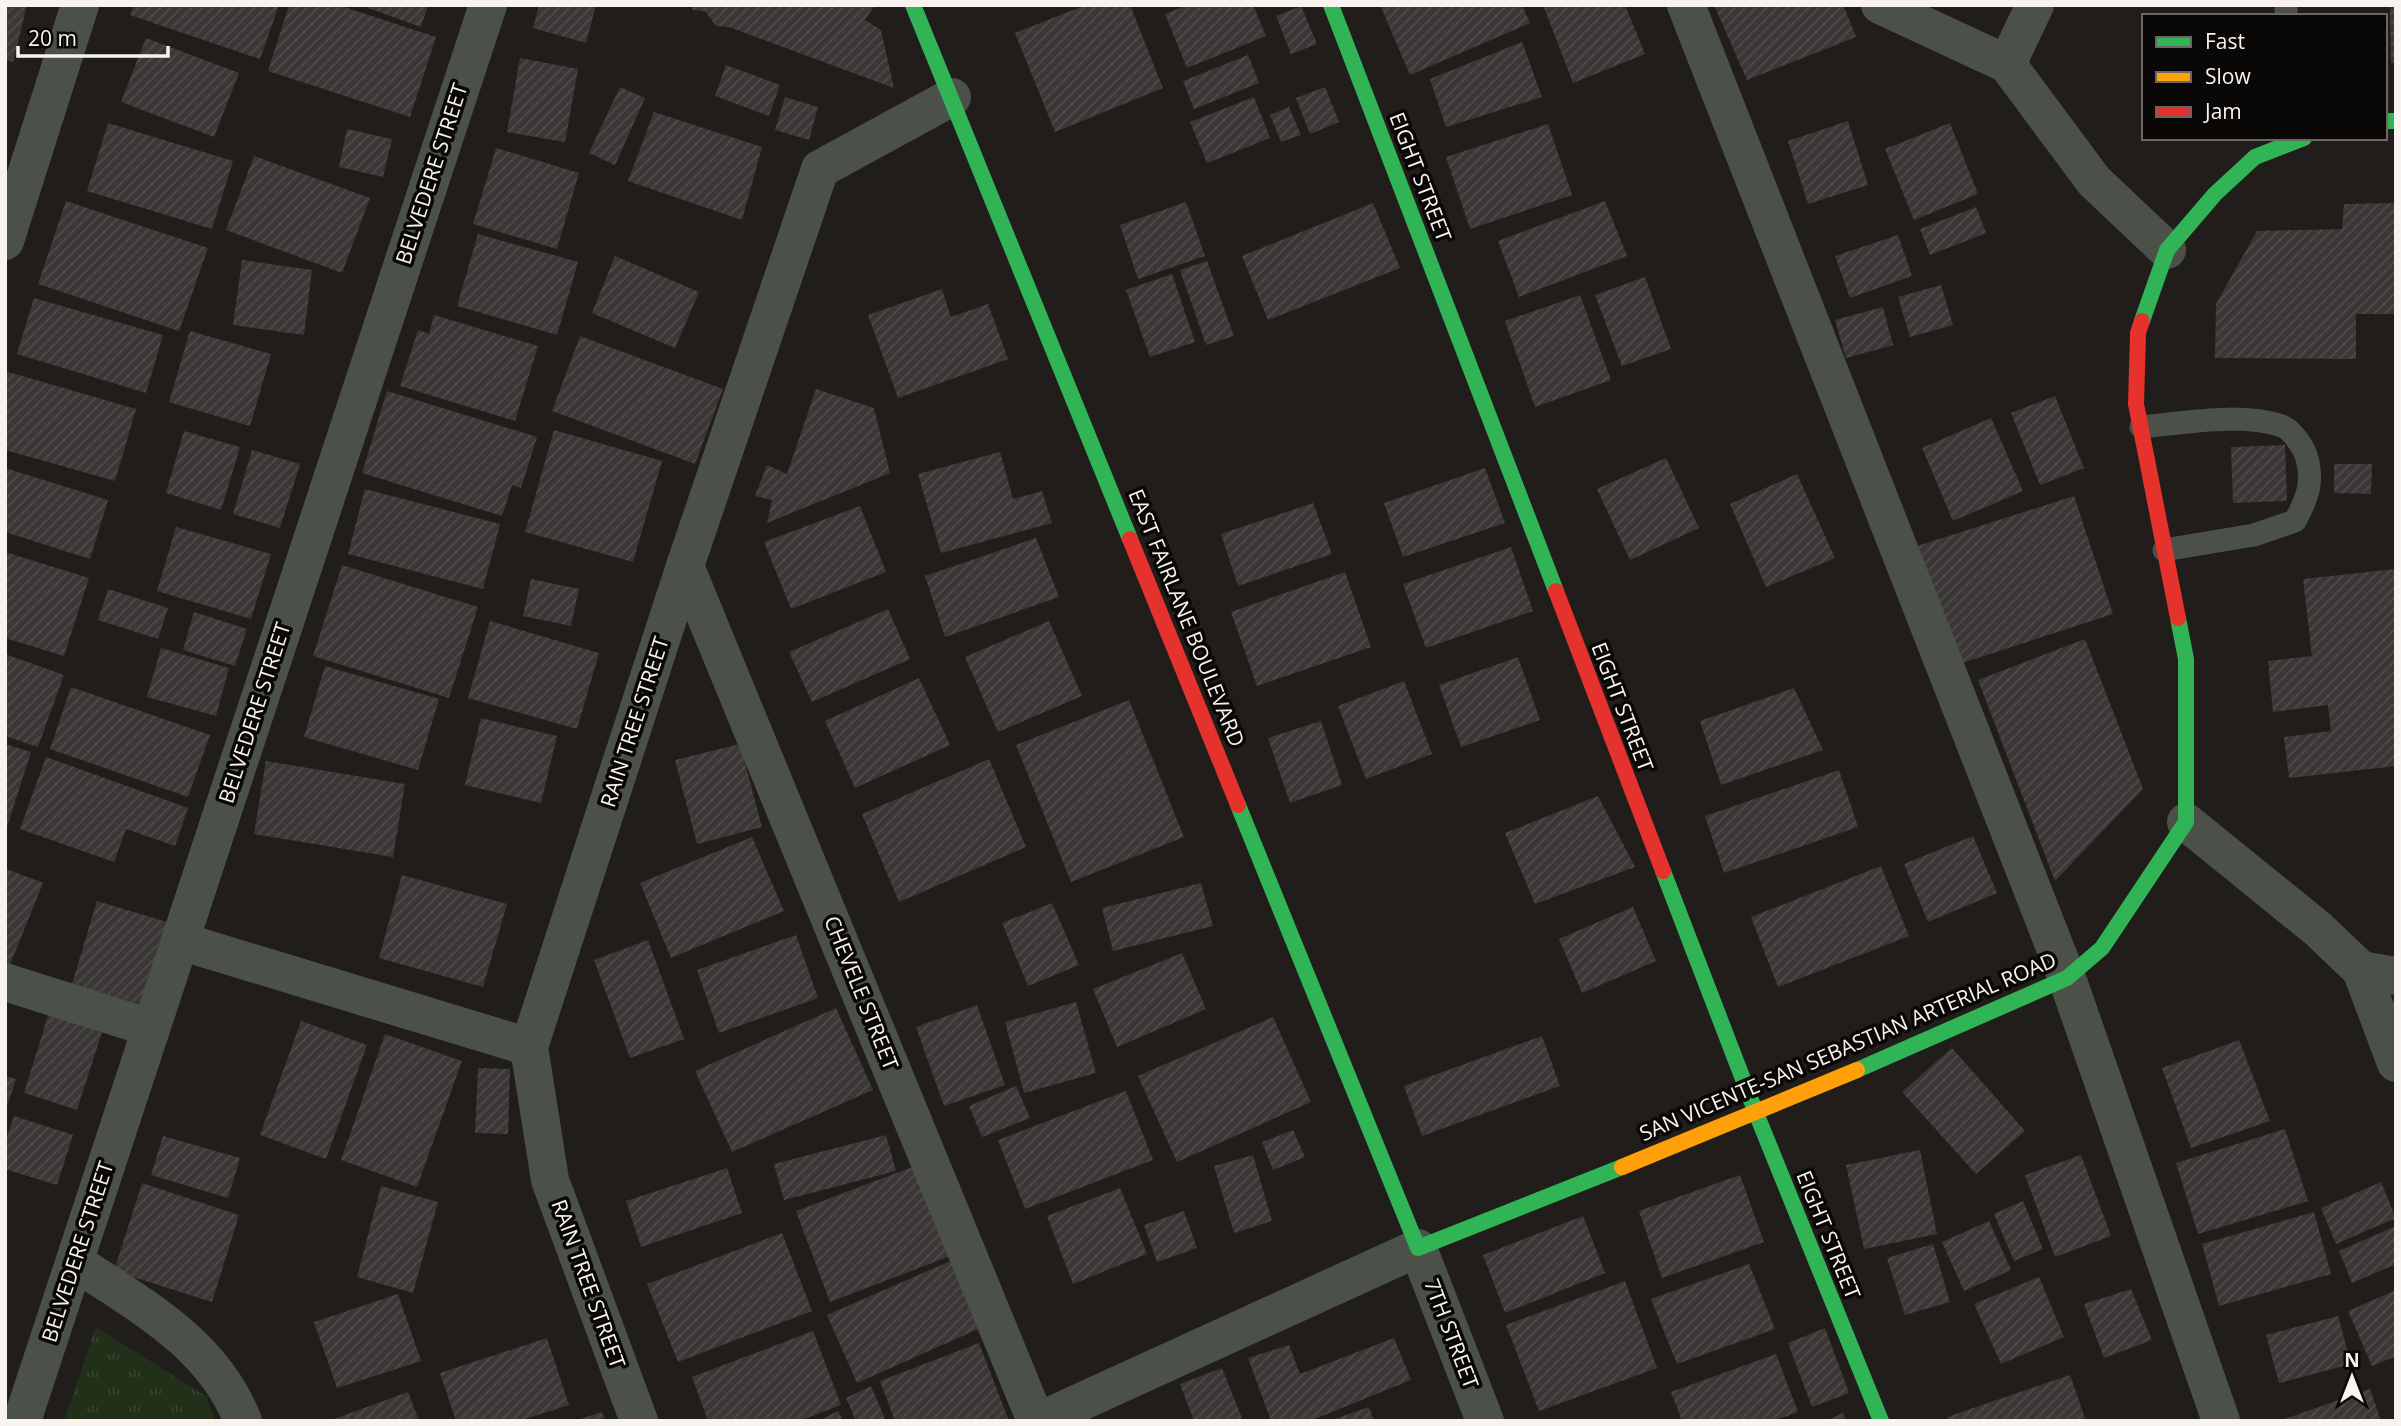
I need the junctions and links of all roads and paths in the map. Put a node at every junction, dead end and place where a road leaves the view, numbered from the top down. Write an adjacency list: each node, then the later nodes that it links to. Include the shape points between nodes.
1 (80, 5): 11 (street)
2 (488, 5): 17 (street, BELVEDERE STREET)
3 (913, 5): 9 (street, EAST FAIRLANE BOULEVARD)
4 (1331, 5): 24 (street, EIGHT STREET)
5 (1686, 5): 19 (street)
6 (1881, 5): 8 (street)
7 (2035, 5): 8 (street)
8 (2007, 64): 12 (street, via 2094,181)
9 (952, 97): 15 (street, RAIN TREE STREET, via 820,169); 25 (street, EAST FAIRLANE BOULEVARD)
10 (2280, 143): 12 (street, via 2255,157 2215,194)
11 (5, 241)
12 (2167, 250): 13 (street, via 2138,333 2136,404)
13 (2141, 427): 14 (street); 14 (lane, via 2236,419 2285,427 2303,448 2311,472 2309,495 2295,521 2254,535)
14 (2164, 550): 16 (street, via 2186,659)
15 (685, 566): 22 (street, RAIN TREE STREET); 30 (street, CHEVELE STREET)
16 (2186, 822): 18 (street); 19 (street, SAN VICENTE-SAN SEBASTIAN ARTERIAL ROAD, via 2102,948)
17 (180, 941): 21 (street, BELVEDERE STREET); 22 (street)
18 (2379, 973): 23 (street)
19 (2067, 978): 24 (street, SAN VICENTE-SAN SEBASTIAN ARTERIAL ROAD); 33 (street)
20 (5, 982): 21 (street)
21 (151, 1028): 26 (street, BELVEDERE STREET)
22 (529, 1046): 29 (street, RAIN TREE STREET, via 550,1180)
23 (2396, 1063)
24 (1756, 1113): 25 (street, SAN VICENTE-SAN SEBASTIAN ARTERIAL ROAD); 32 (street, EIGHT STREET)
25 (1418, 1248): 30 (street); 31 (street, 7TH STREET)
26 (75, 1262): 27 (street, BELVEDERE STREET); 28 (street, via 180,1332 221,1377)
27 (22, 1421)
28 (243, 1421)
29 (639, 1421)
30 (1038, 1421)
31 (1485, 1421)
32 (1881, 1421)
33 (2221, 1421)

